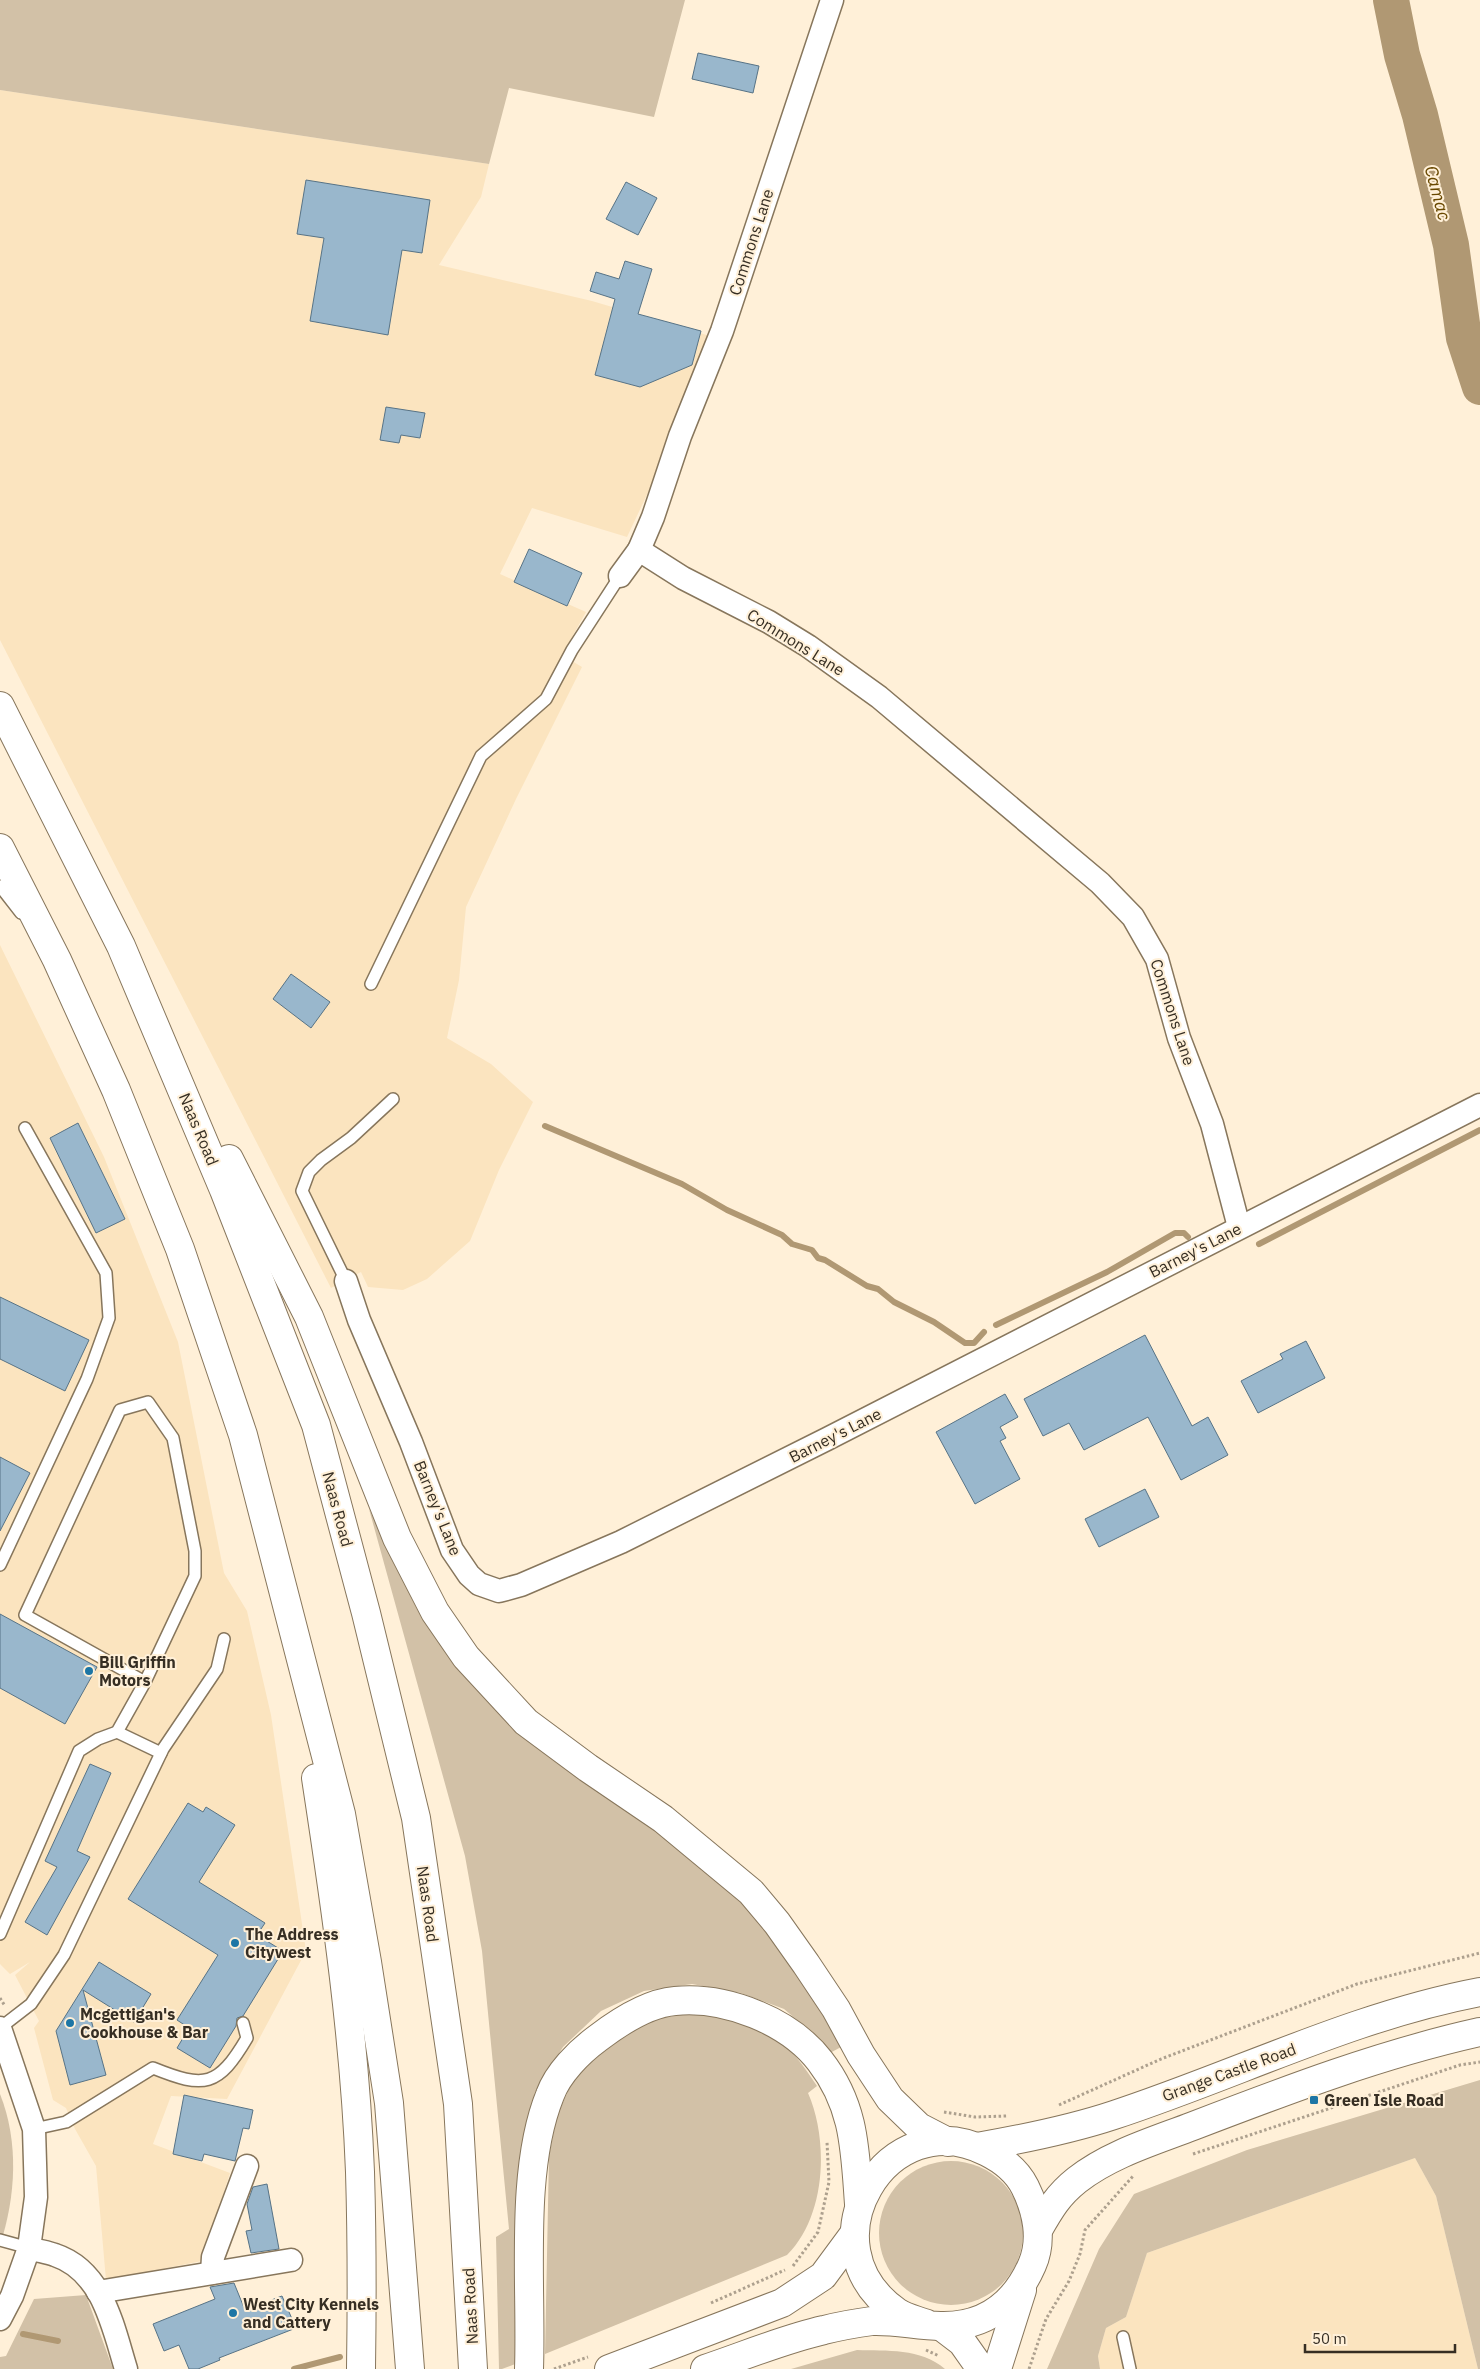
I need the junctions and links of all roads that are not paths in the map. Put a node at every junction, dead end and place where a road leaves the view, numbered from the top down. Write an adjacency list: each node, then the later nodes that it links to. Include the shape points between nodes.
1 (832, 0): 2 (street, Commons Lane, via 722,331)
2 (639, 550): 3 (street); 13 (street, Commons Lane, via 683,578 769,622 879,697 1100,883 1132,918 1157,959 1179,1038 1212,1124)
3 (620, 576): 9 (lane, via 572,650 546,699 481,756)
4 (0, 706): 7 (main road, Naas Road)
5 (0, 848): 8 (main road)
6 (0, 886): 8 (lane)
7 (121, 946): 27 (main road, via 309,1316 397,1538 435,1612 466,1656 526,1722 663,1819 751,1892 806,1964 890,2099 919,2127); 46 (main road, Naas Road, via 224,1190 316,1425 366,1614 416,1818 458,2104)
8 (57, 960): 16 (main road, via 116,1090 180,1249 243,1435)
9 (371, 984)
10 (394, 1099): 14 (lane, via 321,1160 309,1172 302,1191)
11 (1480, 1105): 13 (street, Barney's Lane)
12 (25, 1128): 15 (lane, via 106,1274 109,1318 87,1379)
13 (1239, 1227): 14 (street, Barney's Lane, via 621,1542 499,1591 479,1584 452,1550)
14 (346, 1281)
15 (0, 1564)
16 (293, 1621): 44 (main road, via 339,1930 353,2066 360,2172); 45 (main road, via 341,1814 369,1971 389,2103)
17 (224, 1639): 20 (lane, via 217,1668)
18 (145, 1682): 18 (lane, via 25,1615 120,1410 148,1402 173,1438 195,1551 195,1576); 19 (lane)
19 (117, 1732): 20 (lane); 21 (lane, via 79,1751)
20 (161, 1753): 24 (lane, via 64,1955 31,2004)
21 (0, 1934)
22 (1480, 1992): 28 (main road, Grange Castle Road, via 1349,2028 1114,2115 1061,2130)
23 (243, 2023): 26 (lane, via 247,2038 224,2072 212,2080 183,2081 153,2068 66,2122)
24 (0, 2028): 26 (street)
25 (1480, 2032): 31 (main road, Grange Castle Road, via 1328,2075 1115,2157 1078,2179 1055,2200)
26 (34, 2129): 34 (street, via 36,2197)
27 (948, 2142): 28 (main road, Grange Castle Road); 30 (main road, Grange Castle Road, via 925,2144 884,2166 869,2183)
28 (977, 2147): 31 (main road, Grange Castle Road, via 1001,2160 1021,2179 1034,2203)
29 (247, 2166): 36 (street, via 213,2257)
30 (859, 2204): 32 (main road, Grange Castle Road); 47 (main road, via 850,2117 820,2060 792,2035 770,2020 737,2007 708,2001 674,2000 615,2025 572,2061 550,2094 537,2140 531,2192)
31 (1038, 2230): 37 (main road, Grange Castle Road, via 1035,2258)
32 (854, 2234): 40 (main road, Grange Castle Road, via 859,2264 874,2292); 42 (main road, Grange Castle Road, via 823,2276 782,2303)
33 (0, 2240): 34 (lane)
34 (29, 2248): 38 (street, via 56,2255 77,2268 94,2283); 39 (street)
35 (291, 2260): 36 (street)
36 (212, 2273): 38 (street)
37 (1024, 2284): 40 (main road, Grange Castle Road, via 1008,2302 988,2316); 50 (main road)
38 (98, 2292): 43 (street)
39 (0, 2319)
40 (931, 2333): 48 (main road, Grange Castle Road, via 873,2321 824,2330); 49 (main road, via 962,2342)
41 (1123, 2337): 51 (lane)
42 (598, 2360)
43 (126, 2369)
44 (361, 2369)
45 (410, 2369)
46 (473, 2369)
47 (529, 2369)
48 (705, 2369)
49 (982, 2369)
50 (997, 2369)
51 (1130, 2369)

